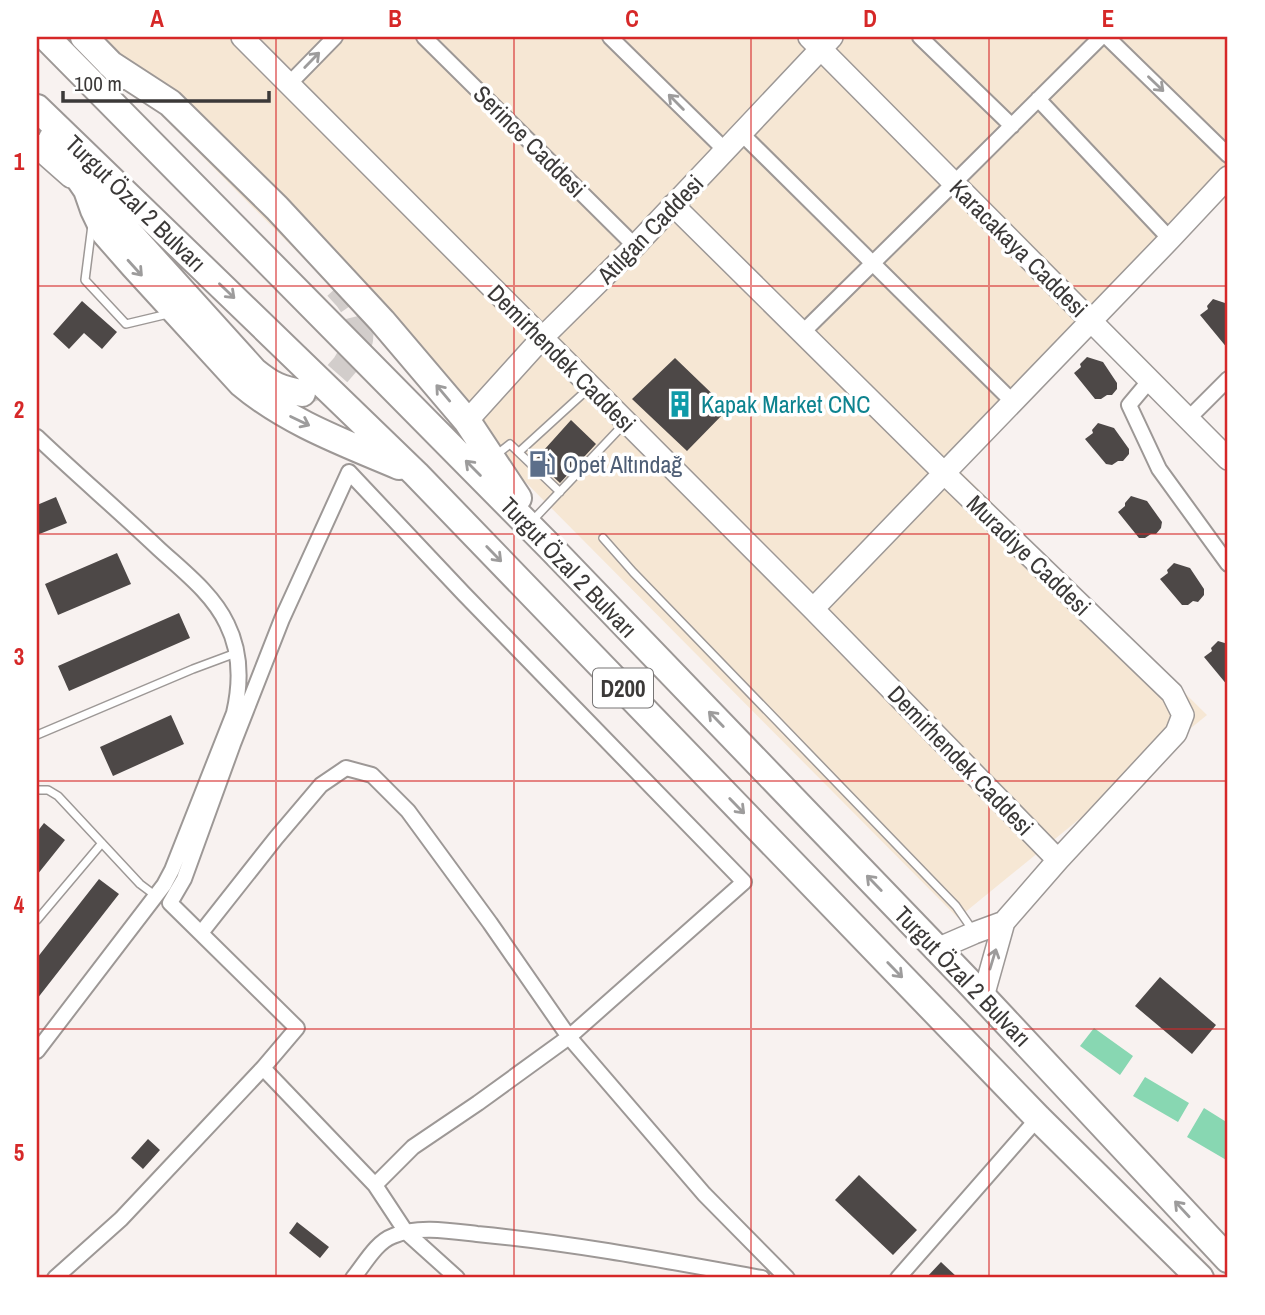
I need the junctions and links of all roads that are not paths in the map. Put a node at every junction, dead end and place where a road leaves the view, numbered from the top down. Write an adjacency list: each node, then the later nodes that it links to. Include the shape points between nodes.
1 (46, 37): 50 (highway, Turgut Özal 2 Bulvarı, one-way to 1)
2 (84, 37): 11 (highway)
3 (242, 37): 12 (street, Demirhendek Caddesi)
4 (335, 37): 12 (street, one-way to 4)
5 (424, 37): 26 (street, Serince Caddesi)
6 (610, 37): 19 (street, one-way to 6)
7 (920, 37): 16 (street)
8 (1101, 37): 13 (street)
9 (1107, 37): 20 (street, one-way to 20)
10 (820, 41): 17 (street, Atılgan Caddesi); 22 (street, Karacakaya Caddesi)
11 (110, 64): 28 (highway); 39 (highway, one-way to 11, via 277,208 170,103)
12 (289, 84): 32 (street, Demirhendek Caddesi)
13 (1038, 99): 16 (street); 25 (street)
14 (37, 108): 46 (highway, Turgut Özal 2 Bulvarı / D200, one-way to 46)
15 (37, 117): 23 (highway, Turgut Özal 2 Bulvarı)
16 (1012, 126): 22 (street)
17 (741, 133): 19 (street, Atılgan Caddesi); 27 (street)
18 (37, 146): 23 (main road)
19 (725, 150): 24 (street, Atılgan Caddesi)
20 (1228, 155)
21 (1228, 177): 25 (street)
22 (954, 183): 27 (street); 30 (street, Karacakaya Caddesi)
23 (91, 200): 29 (highway, Turgut Özal 2 Bulvarı, one-way to 29, via 105,233); 29 (lane, via 85,280 126,324); 36 (highway, Turgut Özal 2 Bulvarı, via 132,236 254,371 284,390)
24 (673, 205): 26 (street, Atılgan Caddesi); 31 (street, Muradiye Caddesi)
25 (1170, 239): 30 (street)
26 (635, 246): 32 (street, Atılgan Caddesi)
27 (873, 263): 31 (street); 37 (street)
28 (336, 286)
29 (176, 312): 46 (highway, Turgut Özal 2 Bulvarı, one-way to 46, via 261,400)
30 (1091, 321): 34 (street, Karacakaya Caddesi); 37 (street)
31 (802, 332): 45 (street, Muradiye Caddesi)
32 (542, 338): 35 (street, Demirhendek Caddesi); 39 (street, Atılgan Caddesi)
33 (1228, 379): 38 (street)
34 (1150, 380): 38 (street, Karacakaya Caddesi); 51 (street, via 1129,405 1159,469)
35 (590, 386): 40 (street, Demirhendek Caddesi); 42 (lane)
36 (303, 393)
37 (1013, 402): 45 (street)
38 (1188, 419): 44 (street, Karacakaya Caddesi)
39 (467, 421): 43 (highway)
40 (626, 422): 47 (lane); 52 (street, Demirhendek Caddesi)
41 (37, 437): 53 (street, via 201,588 228,624)
42 (519, 453): 43 (lane, via 510,444); 47 (lane)
43 (491, 458): 48 (highway)
44 (1228, 459)
45 (944, 472): 52 (street); 57 (street, Muradiye Caddesi, via 1172,693 1183,715 1176,733)
46 (416, 474): 68 (highway, Turgut Özal 2 Bulvarı / D200, one-way to 68)
47 (560, 492): 48 (lane)
48 (533, 520): 50 (highway)
49 (603, 538): 62 (lane, via 956,906)
50 (552, 549): 63 (highway, Turgut Özal 2 Bulvarı, one-way to 50)
51 (1228, 564)
52 (813, 608): 57 (street, Demirhendek Caddesi)
53 (237, 653): 54 (lane); 58 (street, via 240,674 234,713 172,870)
54 (37, 735)
55 (37, 790): 56 (lane, via 58,796)
56 (102, 843): 58 (lane); 59 (lane)
57 (1058, 860): 60 (street, Muradiye Caddesi)
58 (156, 897): 66 (street)
59 (37, 920)
60 (1004, 922): 62 (street); 64 (street, one-way to 60)
61 (201, 933): 65 (street, via 321,785 346,768 372,775 408,811); 65 (street, via 170,903 184,879 282,619 349,472 744,882); 67 (street, via 298,1028)
62 (974, 933): 63 (street)
63 (937, 949): 64 (highway, Turgut Özal 2 Bulvarı)
64 (983, 997): 71 (highway, Turgut Özal 2 Bulvarı, one-way to 64)
65 (569, 1037): 69 (street, via 413,1147); 76 (street, via 704,1194)
66 (37, 1051)
67 (263, 1068): 69 (street); 72 (street, via 121,1219)
68 (1038, 1118): 77 (street); 78 (highway, Turgut Özal 2 Bulvarı / D200)
69 (375, 1185): 70 (street)
70 (406, 1231): 73 (street, via 390,1236); 74 (street); 75 (street, via 508,1236)
71 (1228, 1259)
72 (55, 1278)
73 (353, 1278)
74 (457, 1278)
75 (762, 1278)
76 (787, 1278)
77 (898, 1278)
78 (1200, 1278)

